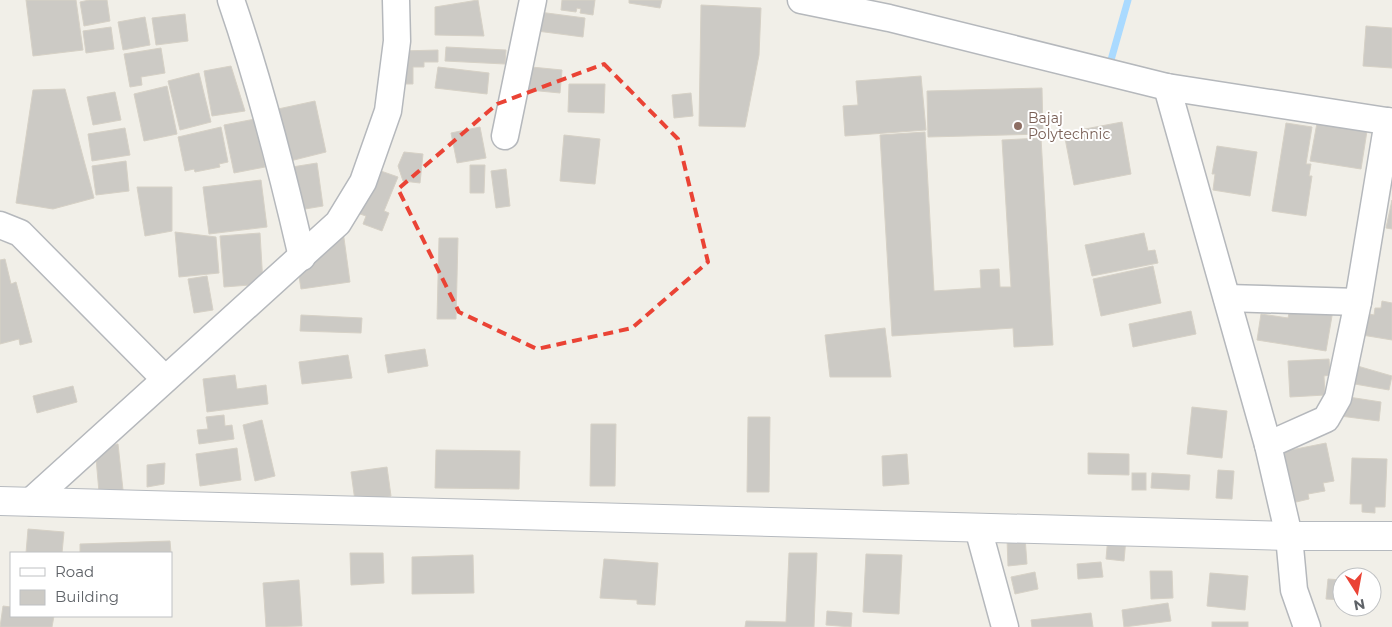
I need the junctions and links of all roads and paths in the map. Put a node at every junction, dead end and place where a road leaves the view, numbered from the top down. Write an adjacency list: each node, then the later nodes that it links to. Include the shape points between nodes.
1 (230, 0): 10 (street, via 250,56)
2 (396, 0): 10 (street, via 396,49 388,111 363,182 338,223)
3 (533, 0): 8 (street)
4 (801, 0): 5 (street)
5 (881, 9): 6 (street)
6 (1167, 87): 7 (street); 11 (street)
7 (1390, 121): 12 (street)
8 (505, 136)
9 (0, 225): 13 (street, via 20,233)
10 (302, 256): 13 (street)
11 (1227, 298): 12 (street); 14 (street)
12 (1358, 302): 14 (street, via 1338,398 1332,410 1326,419)
13 (164, 379): 16 (street)
14 (1268, 445): 18 (street)
15 (0, 501): 16 (main road)
16 (30, 502): 17 (main road)
17 (978, 528): 18 (main road); 21 (street)
18 (1289, 536): 19 (main road); 20 (street)
19 (1392, 536)
20 (1294, 590): 22 (street); 23 (street)
21 (1005, 627)
22 (1287, 627)
23 (1306, 627)

